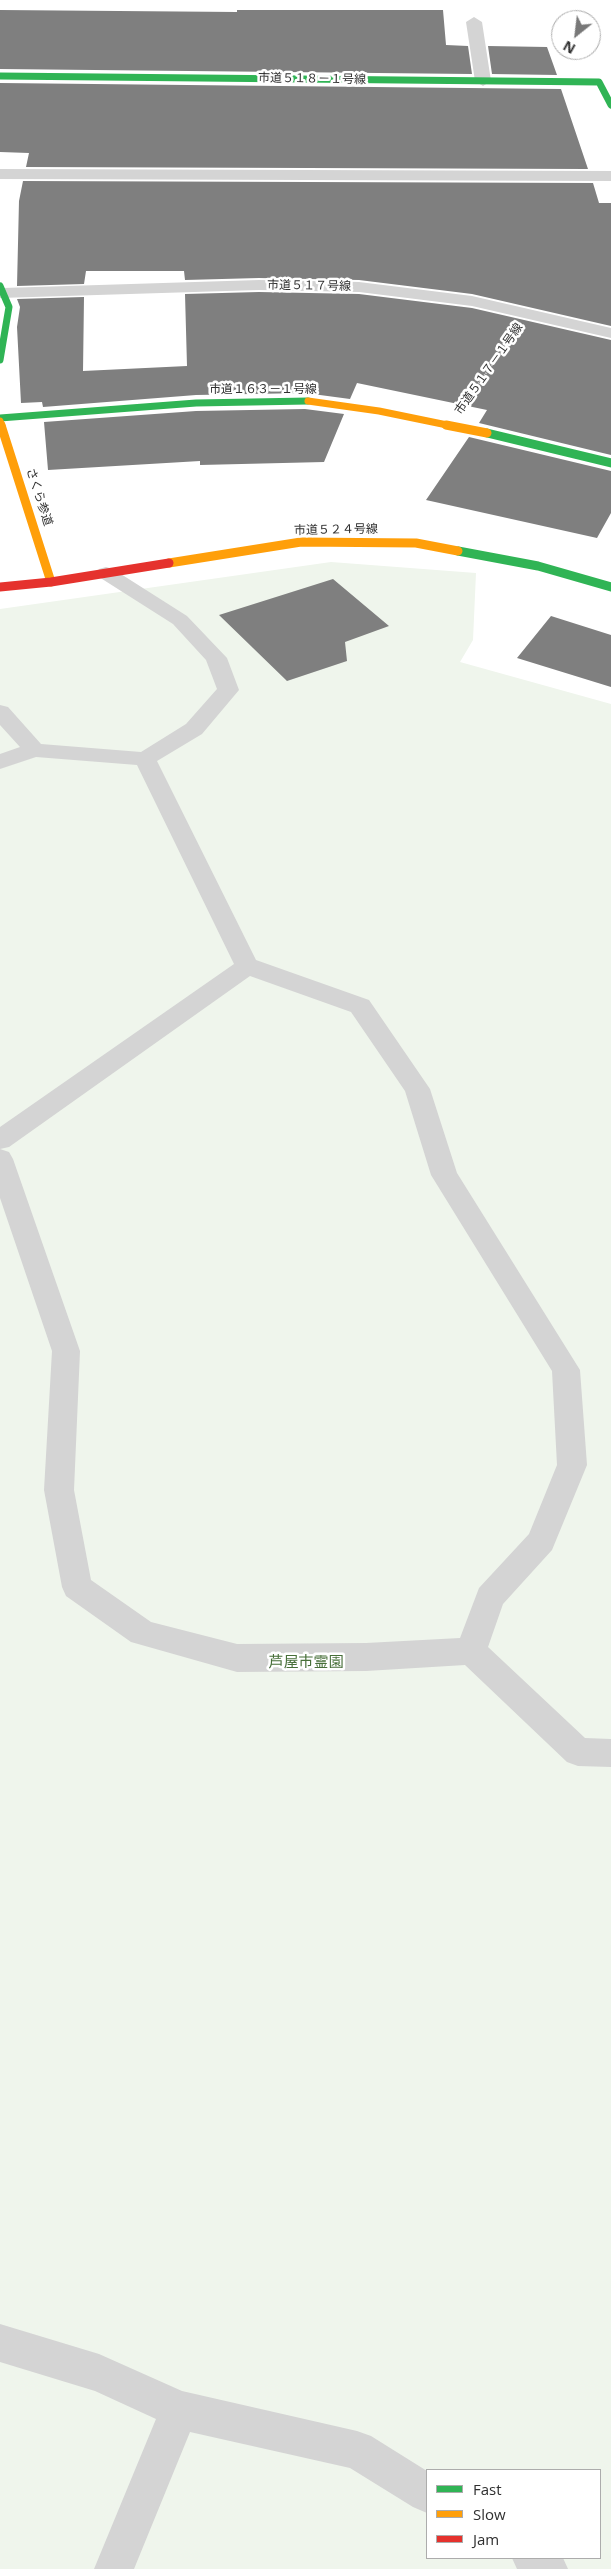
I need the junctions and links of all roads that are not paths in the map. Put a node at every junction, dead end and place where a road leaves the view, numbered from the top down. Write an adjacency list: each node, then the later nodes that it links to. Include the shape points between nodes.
1 (474, 22): 3 (street)
2 (0, 76): 3 (street, 市道５１８－１号線)
3 (483, 81): 4 (street, 市道５１８－１号線, via 599,82)
4 (611, 105)
5 (0, 174): 6 (street)
6 (611, 176)
7 (2, 290): 8 (street, 市道５１７号線, via 259,285 359,287 472,301); 9 (street, via 9,307)
8 (611, 332)
9 (0, 360)
10 (0, 420): 11 (street, 市道１６３－１号線, via 196,404 305,401 450,425); 13 (street, さくら参道)
11 (611, 463)
12 (106, 573): 13 (street, 市道５２４号線); 15 (street, 市道５２４号線, via 301,542 416,543 538,566); 18 (street, via 180,620 216,658 228,690 194,729)
13 (51, 582): 14 (street, 市道５２４号線)
14 (0, 587)
15 (611, 587)
16 (0, 712): 17 (street)
17 (34, 750): 18 (street); 19 (street)
18 (145, 759): 20 (street)
19 (0, 762)
20 (248, 966): 21 (street); 23 (street, via 360,1006 417,1088 444,1175 566,1370 572,1465 541,1541 490,1597)
21 (0, 1140)
22 (0, 1159): 23 (street, via 66,1351 59,1490 77,1587 142,1633 238,1658 366,1657)
23 (471, 1651): 24 (street, via 578,1752)
24 (611, 1753)
25 (0, 2343): 26 (street, via 99,2373)
26 (179, 2410): 27 (street, via 357,2450); 29 (street)
27 (426, 2492)
28 (533, 2559): 30 (street)
29 (114, 2569)
30 (548, 2569)

